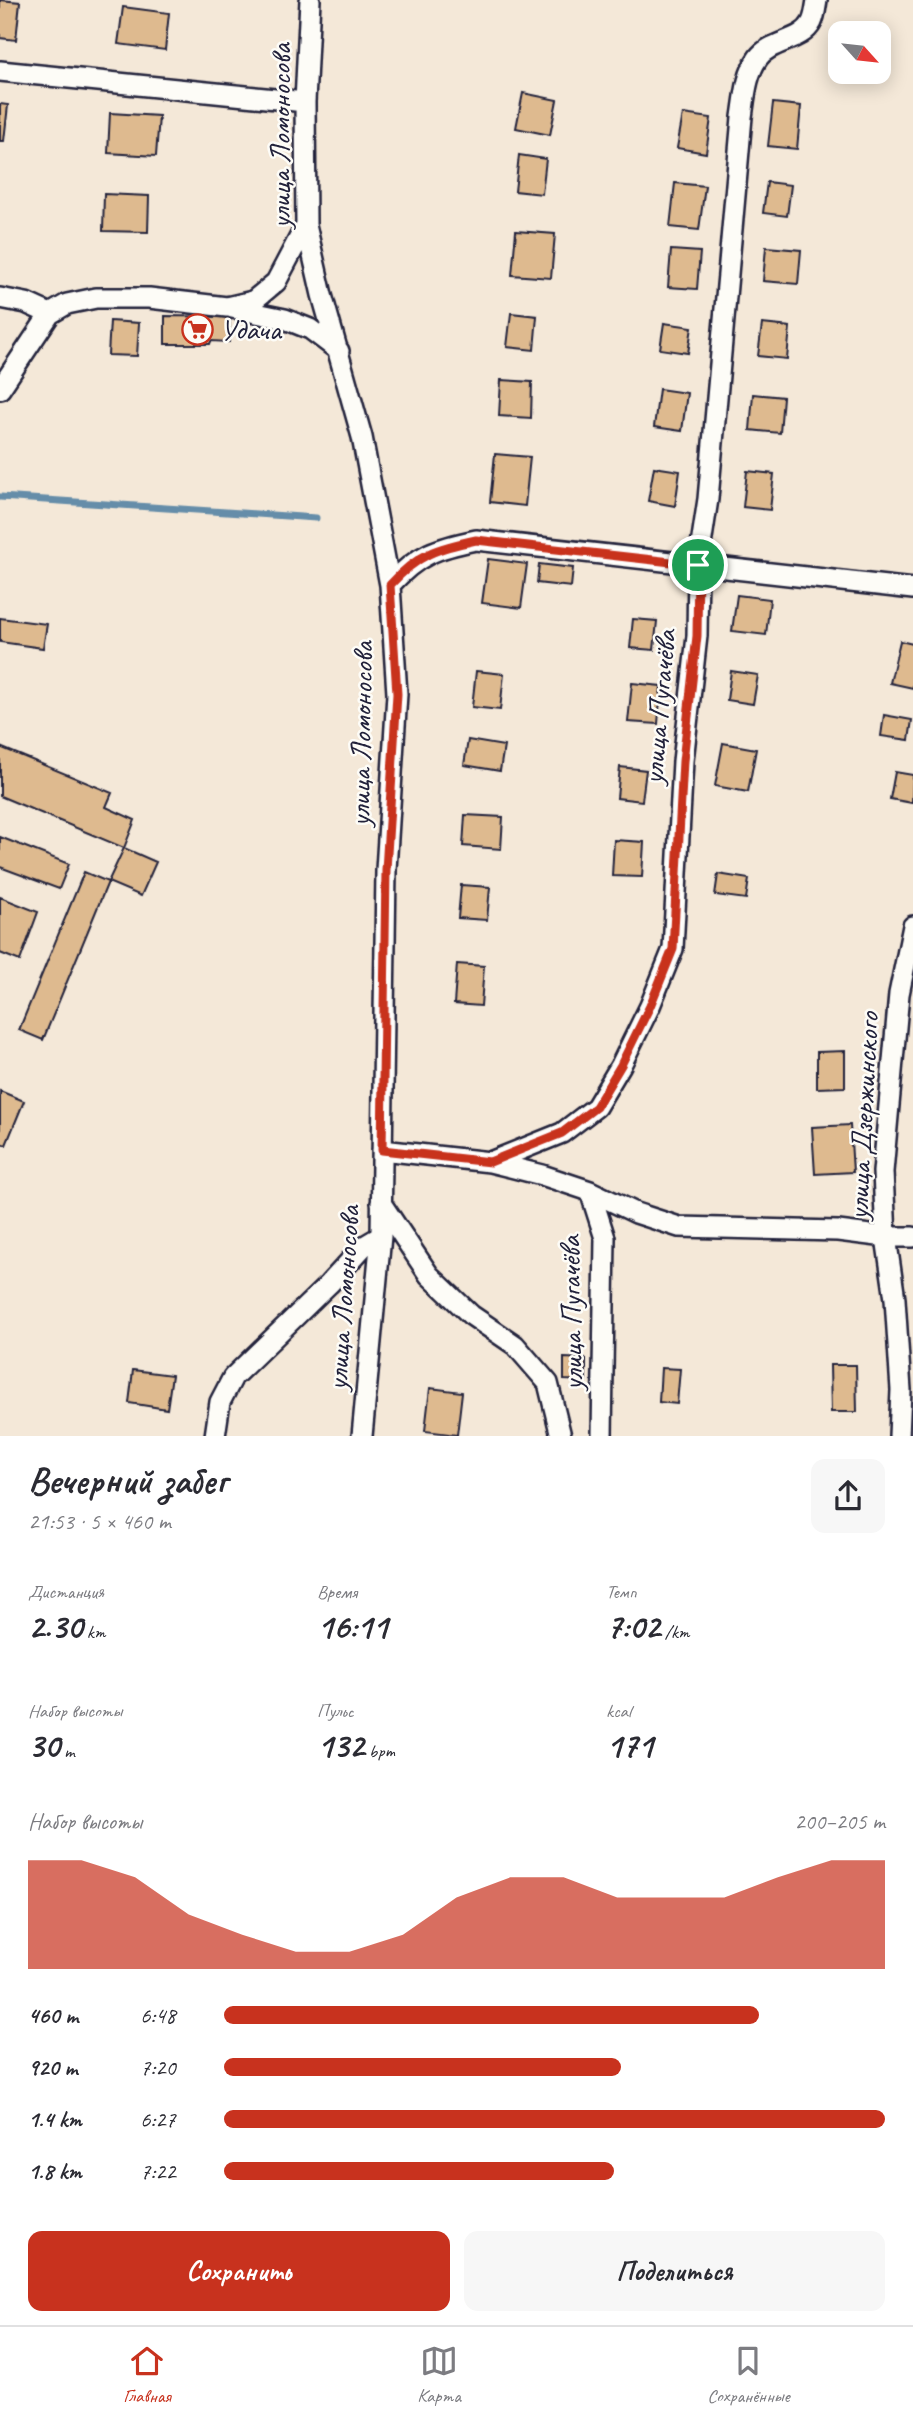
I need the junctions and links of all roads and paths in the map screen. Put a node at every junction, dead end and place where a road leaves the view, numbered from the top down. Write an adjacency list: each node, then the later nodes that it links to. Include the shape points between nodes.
1 (310, 0): 4 (street, улица Ломоносова)
2 (817, 0): 11 (street, улица Пугачёва, via 813,22 758,57 749,75)
3 (0, 71): 4 (street)
4 (305, 102): 5 (street, улица Ломоносова)
5 (306, 225): 7 (street, via 276,282 253,301); 9 (street, улица Ломоносова)
6 (0, 298): 8 (street)
7 (227, 307): 8 (street, via 149,298 96,298 67,304); 9 (street, via 285,319 310,329)
8 (50, 314): 10 (street)
9 (339, 351): 12 (street, улица Ломоносова, via 362,437)
10 (0, 389)
11 (698, 565): 12 (street, via 476,540 442,547 408,565); 13 (street); 16 (street, улица Пугачёва, via 697,636 683,761 673,949 650,1006 596,1107 562,1133)
12 (390, 585): 15 (street, улица Ломоносова, via 397,694 386,870)
13 (913, 589)
14 (913, 926): 20 (street, улица Дзержинского, via 899,994 883,1172)
15 (382, 1150): 16 (street); 18 (street, улица Ломоносова)
16 (490, 1162): 17 (street)
17 (590, 1191): 20 (street, via 679,1227 838,1231); 25 (street, улица Пугачёва, via 606,1238)
18 (381, 1203): 19 (street, улица Ломоносова); 24 (street, via 429,1275 471,1315 515,1345 548,1383)
19 (381, 1236): 22 (street, via 364,1246 233,1377 220,1402); 23 (street, улица Ломоносова)
20 (886, 1237): 21 (street); 26 (street, улица Дзержинского, via 901,1390)
21 (913, 1237)
22 (215, 1436)
23 (362, 1436)
24 (561, 1436)
25 (602, 1436)
26 (899, 1436)

